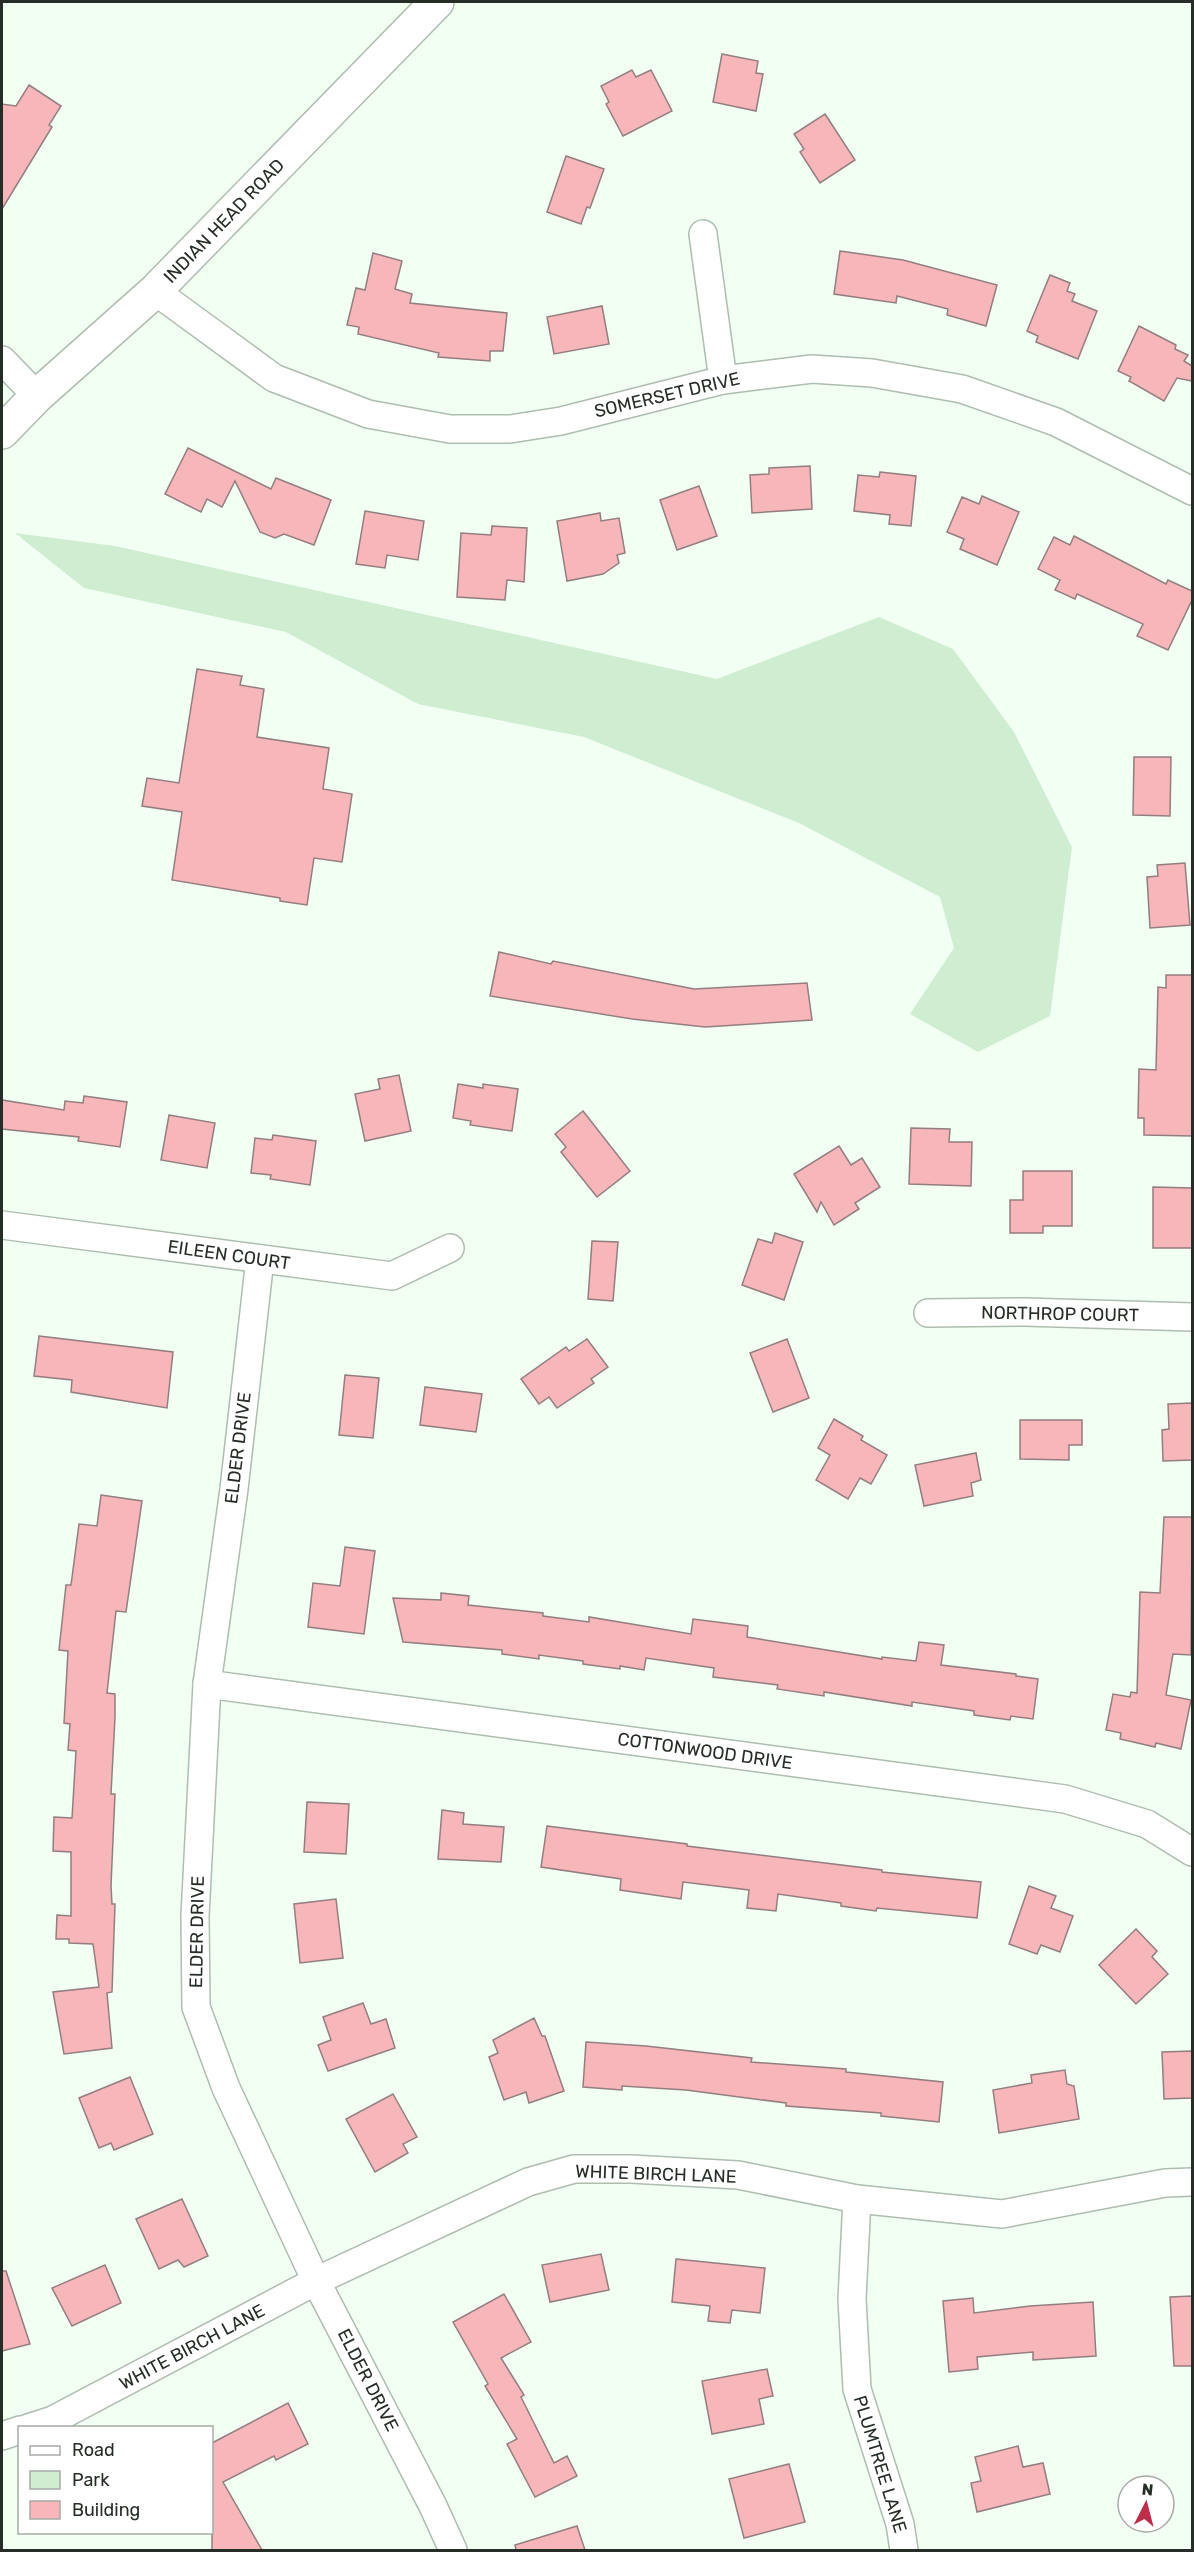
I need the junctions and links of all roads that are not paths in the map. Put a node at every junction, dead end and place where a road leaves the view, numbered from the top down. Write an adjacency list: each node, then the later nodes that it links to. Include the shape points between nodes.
1 (437, 2): 3 (main road, INDIAN HEAD ROAD)
2 (703, 234): 5 (street)
3 (155, 291): 5 (street, SOMERSET DRIVE, via 274,378 368,414 450,429 510,429 561,421); 6 (main road, INDIAN HEAD ROAD)
4 (2, 360): 6 (street)
5 (723, 380): 8 (street, SOMERSET DRIVE, via 812,369 872,373 962,389 1056,422)
6 (37, 396): 7 (main road, INDIAN HEAD ROAD)
7 (2, 432)
8 (1192, 491)
9 (2, 1225): 11 (street, EILEEN COURT)
10 (450, 1248): 11 (street, EILEEN COURT, via 392,1276)
11 (260, 1259): 14 (street, ELDER DRIVE)
12 (928, 1313): 13 (street, NORTHROP COURT)
13 (1192, 1317)
14 (207, 1684): 15 (street, COTTONWOOD DRIVE, via 1065,1799 1147,1824); 18 (street, ELDER DRIVE, via 195,1916 196,2007 226,2088)
15 (1192, 1852)
16 (1192, 2182): 17 (street, WHITE BIRCH LANE, via 1165,2183 1002,2214)
17 (857, 2199): 18 (street, WHITE BIRCH LANE, via 738,2175 574,2169 528,2182); 23 (street, PLUMTREE LANE, via 852,2299 857,2389 900,2524)
18 (316, 2281): 19 (street, WHITE BIRCH LANE, via 53,2420); 22 (street, ELDER DRIVE)
19 (32, 2426)
20 (18, 2431): 21 (street)
21 (2, 2436)
22 (453, 2550)
23 (904, 2550)

